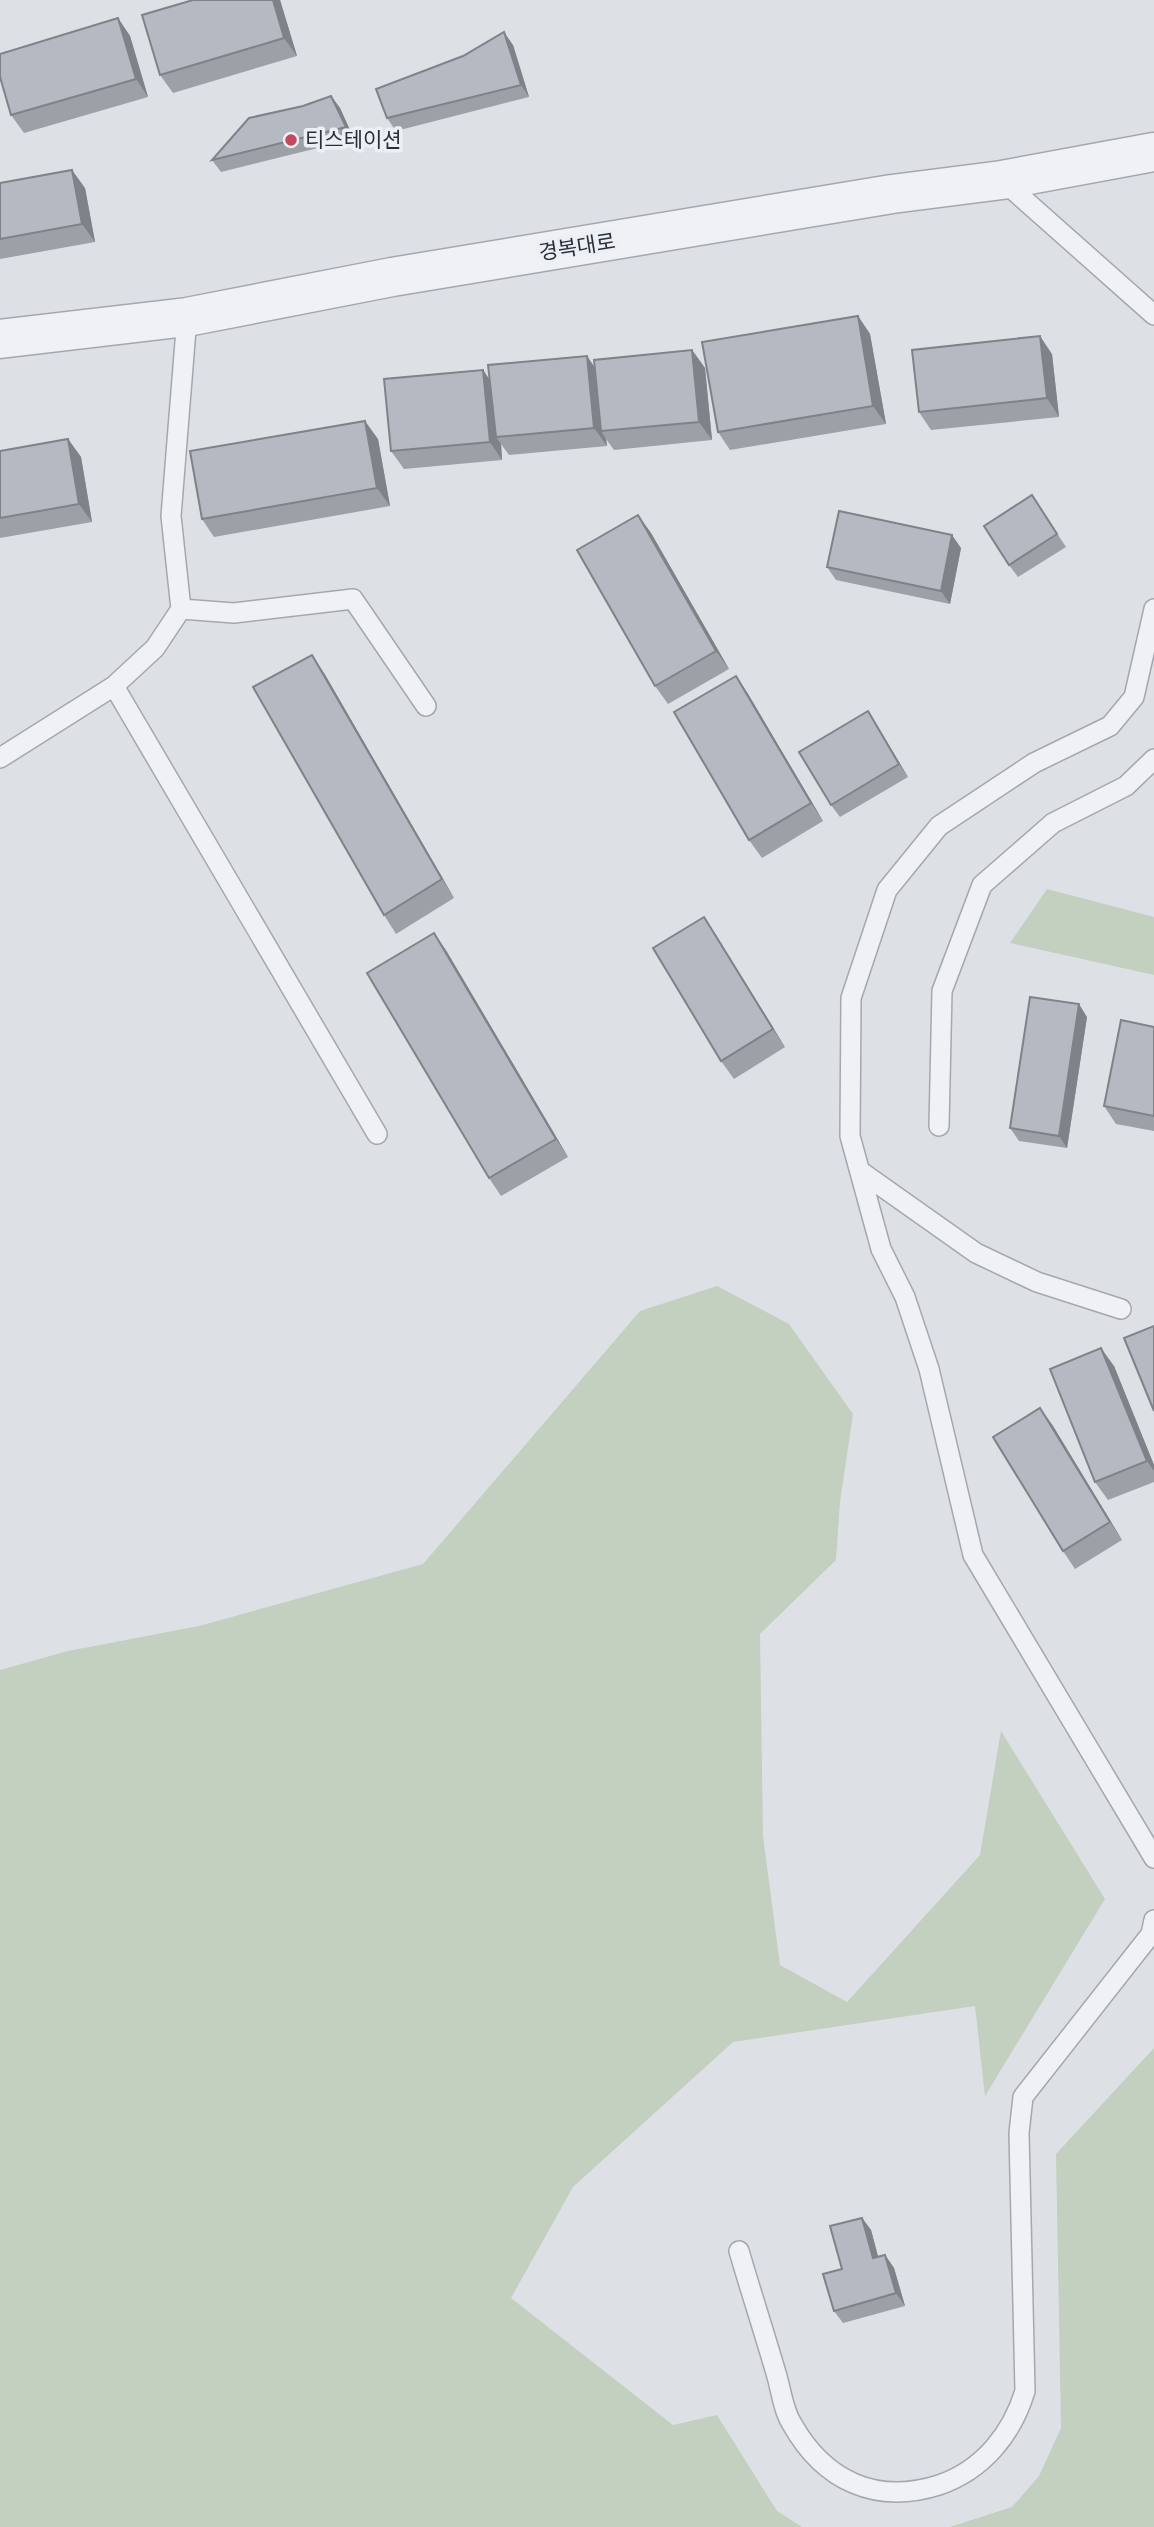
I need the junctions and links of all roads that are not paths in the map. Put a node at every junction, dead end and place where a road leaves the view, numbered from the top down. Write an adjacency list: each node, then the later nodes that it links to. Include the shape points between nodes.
1 (1154, 152): 2 (street, 경복대로)
2 (1002, 180): 3 (lane); 4 (street, 경복대로, via 392,277)
3 (1154, 316)
4 (187, 317): 5 (street, 경복대로); 6 (lane, via 171,516)
5 (0, 339)
6 (181, 609): 8 (lane, via 155,648); 9 (lane, via 234,613 353,599)
7 (1154, 609): 14 (lane, via 1134,697 1110,726 1034,763 939,826 887,890 851,998 850,1136)
8 (114, 686): 10 (lane); 13 (lane)
9 (426, 706)
10 (0, 758)
11 (1154, 759): 12 (lane, via 1126,786 1053,823 982,885 942,991)
12 (940, 1126)
13 (377, 1134)
14 (860, 1171): 15 (lane, via 976,1253 1037,1282); 16 (lane, via 881,1249 905,1297 929,1369 974,1555)
15 (1121, 1309)
16 (1154, 1858)
17 (1154, 1920): 18 (lane, via 1151,1934 1023,2097 1019,2133 1025,2390 1018,2414 992,2452 948,2482 917,2492 887,2494 828,2470 791,2423)
18 (739, 2251)

